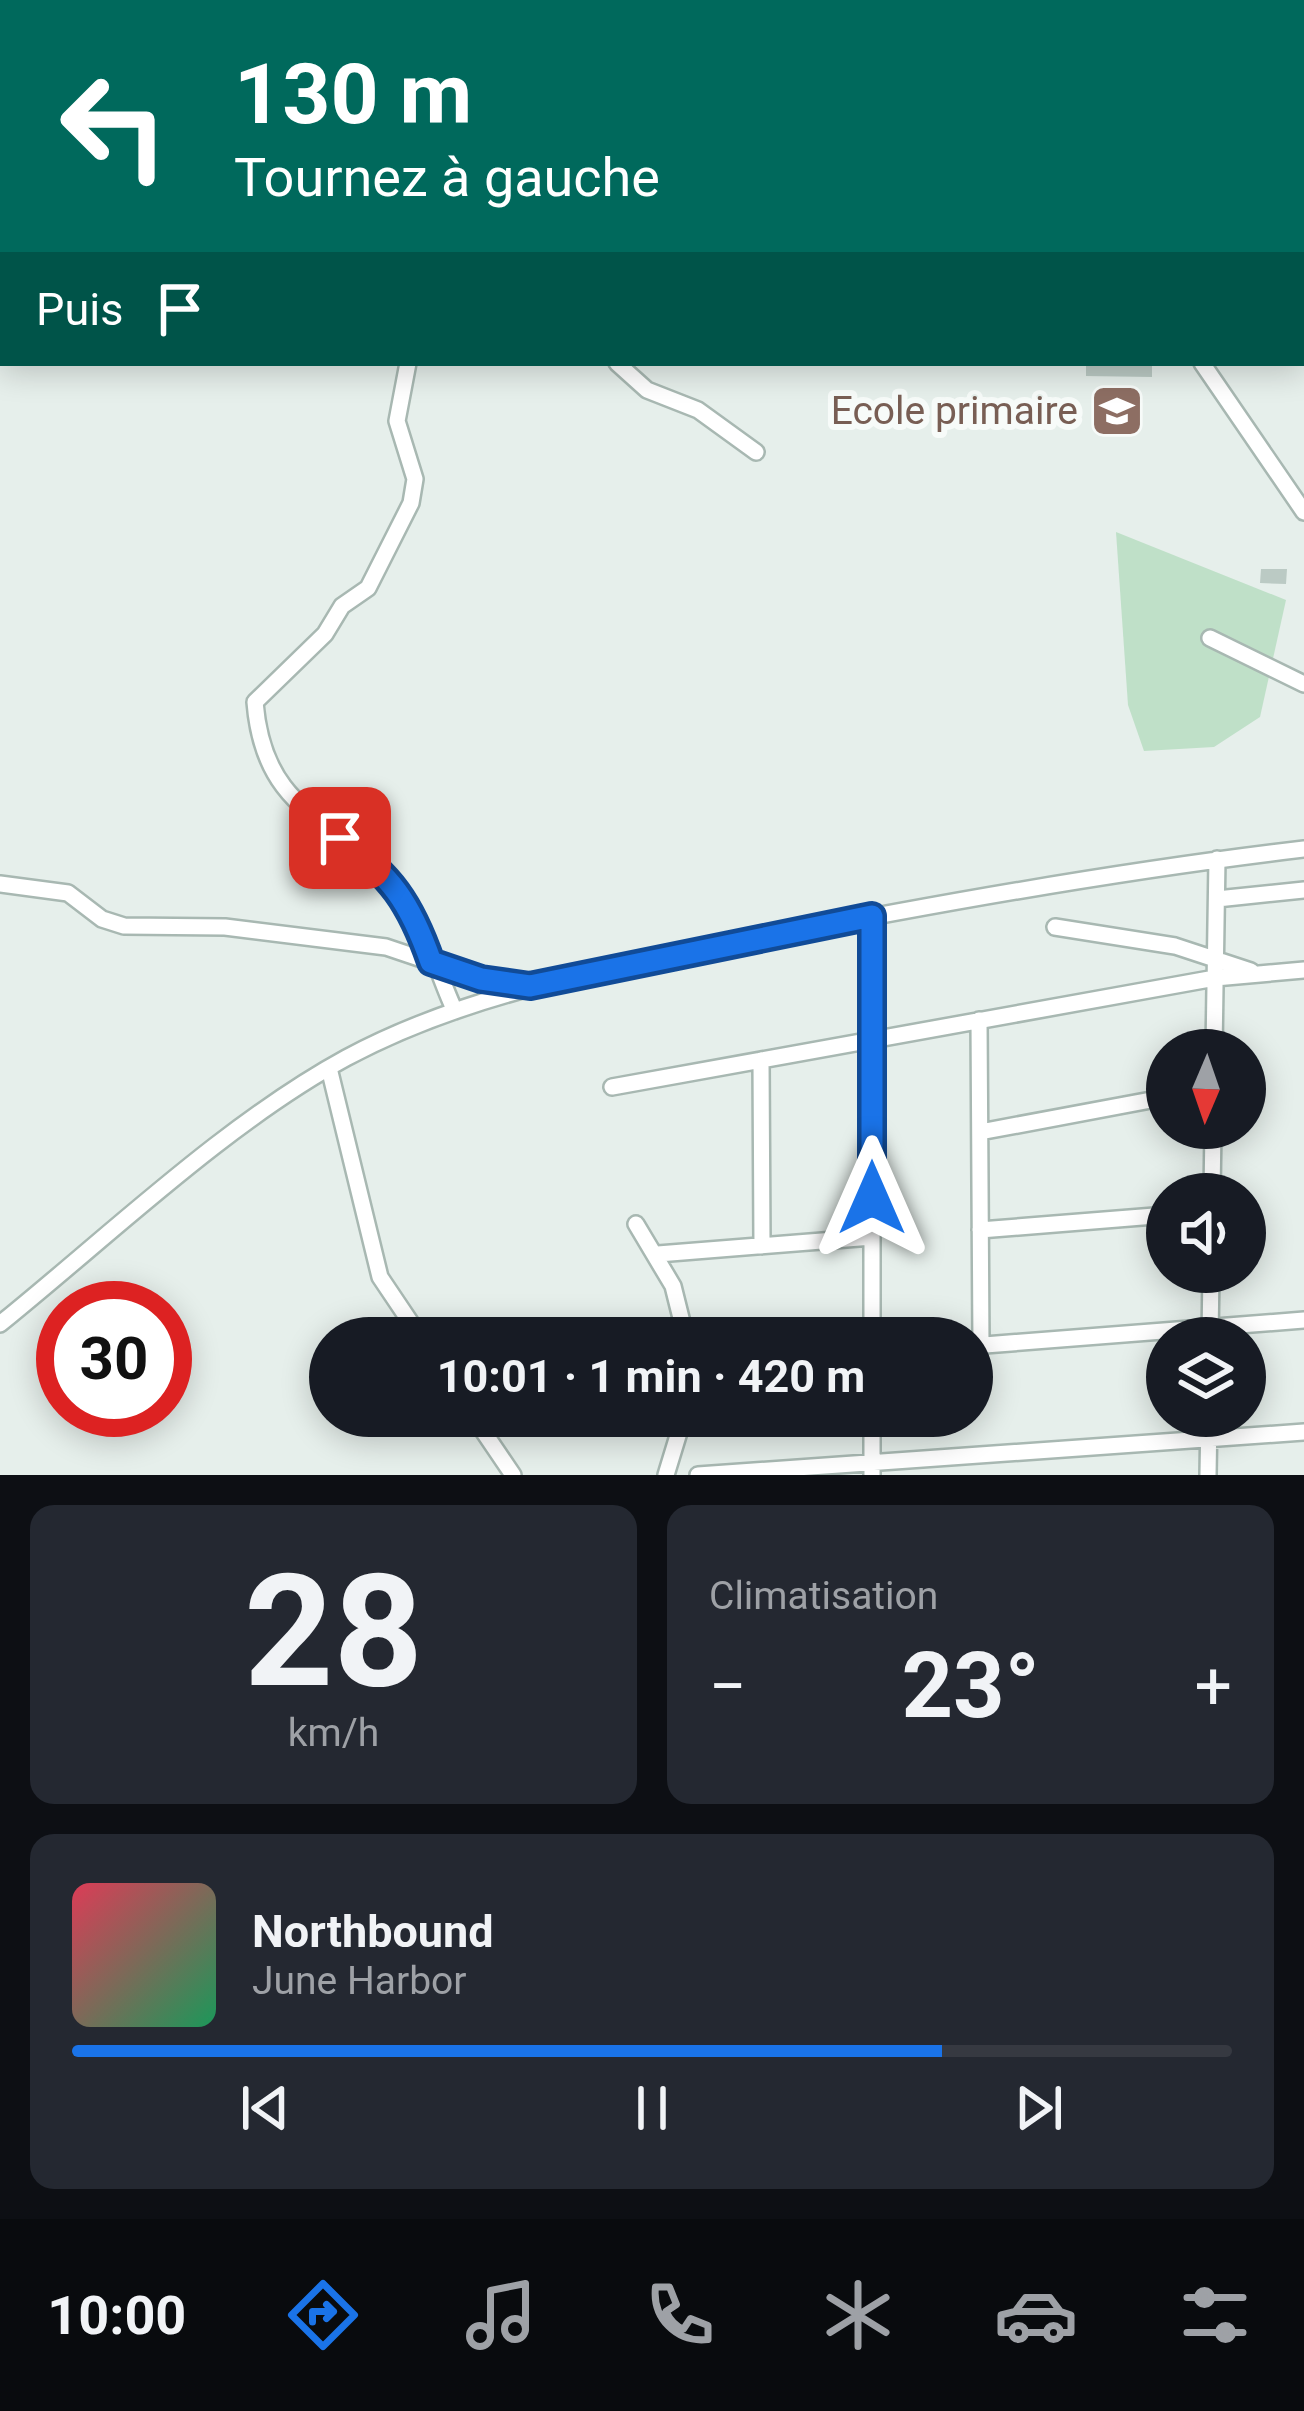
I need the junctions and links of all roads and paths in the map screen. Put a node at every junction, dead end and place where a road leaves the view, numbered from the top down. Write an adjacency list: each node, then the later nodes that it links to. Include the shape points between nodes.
1 (407, 366): 15 (street, via 397,421 416,479 411,503 368,588 255,702 268,766 284,794 375,864 413,909)
2 (620, 366): 4 (street)
3 (1204, 366): 5 (street)
4 (756, 452)
5 (1304, 512)
6 (1210, 638): 7 (street)
7 (1304, 684)
8 (1304, 849): 9 (street)
9 (1217, 859): 12 (street); 13 (street)
10 (0, 884): 15 (street, via 68,892 124,926 225,927 386,947)
11 (1304, 890): 12 (street)
12 (1216, 899): 16 (street)
13 (872, 916): 20 (street); 24 (street)
14 (1055, 927): 16 (street, via 1114,933)
15 (431, 962): 20 (street); 21 (street)
16 (1216, 968): 18 (street); 22 (street); 23 (street)
17 (1304, 970): 18 (street)
18 (1273, 973): 19 (street)
19 (1304, 979)
20 (530, 986): 21 (street)
21 (455, 1011): 26 (street)
22 (979, 1021): 24 (street); 29 (street)
23 (1215, 1029)
24 (872, 1040): 25 (street); 33 (street)
25 (760, 1060): 27 (street); 34 (street)
26 (329, 1068): 36 (street, via 380,1277); 41 (street, via 266,1106)
27 (612, 1087)
28 (1146, 1101): 29 (street)
29 (980, 1132): 32 (street)
30 (1146, 1217): 32 (street)
31 (636, 1224): 35 (street)
32 (980, 1230): 39 (street)
33 (872, 1238): 34 (street); 38 (street)
34 (762, 1246): 35 (street)
35 (658, 1254): 37 (street)
36 (407, 1317)
37 (679, 1317)
38 (872, 1317)
39 (977, 1317)
40 (1304, 1320): 42 (street)
41 (0, 1324)
42 (1266, 1325)
43 (1146, 1336): 44 (street)
44 (993, 1345)
45 (1304, 1432): 49 (street)
46 (487, 1437): 51 (street)
47 (678, 1437): 52 (street)
48 (872, 1437): 50 (street)
49 (1208, 1438): 50 (street); 54 (street)
50 (872, 1469): 53 (street)
51 (513, 1475)
52 (666, 1475)
53 (698, 1475)
54 (1208, 1475)

